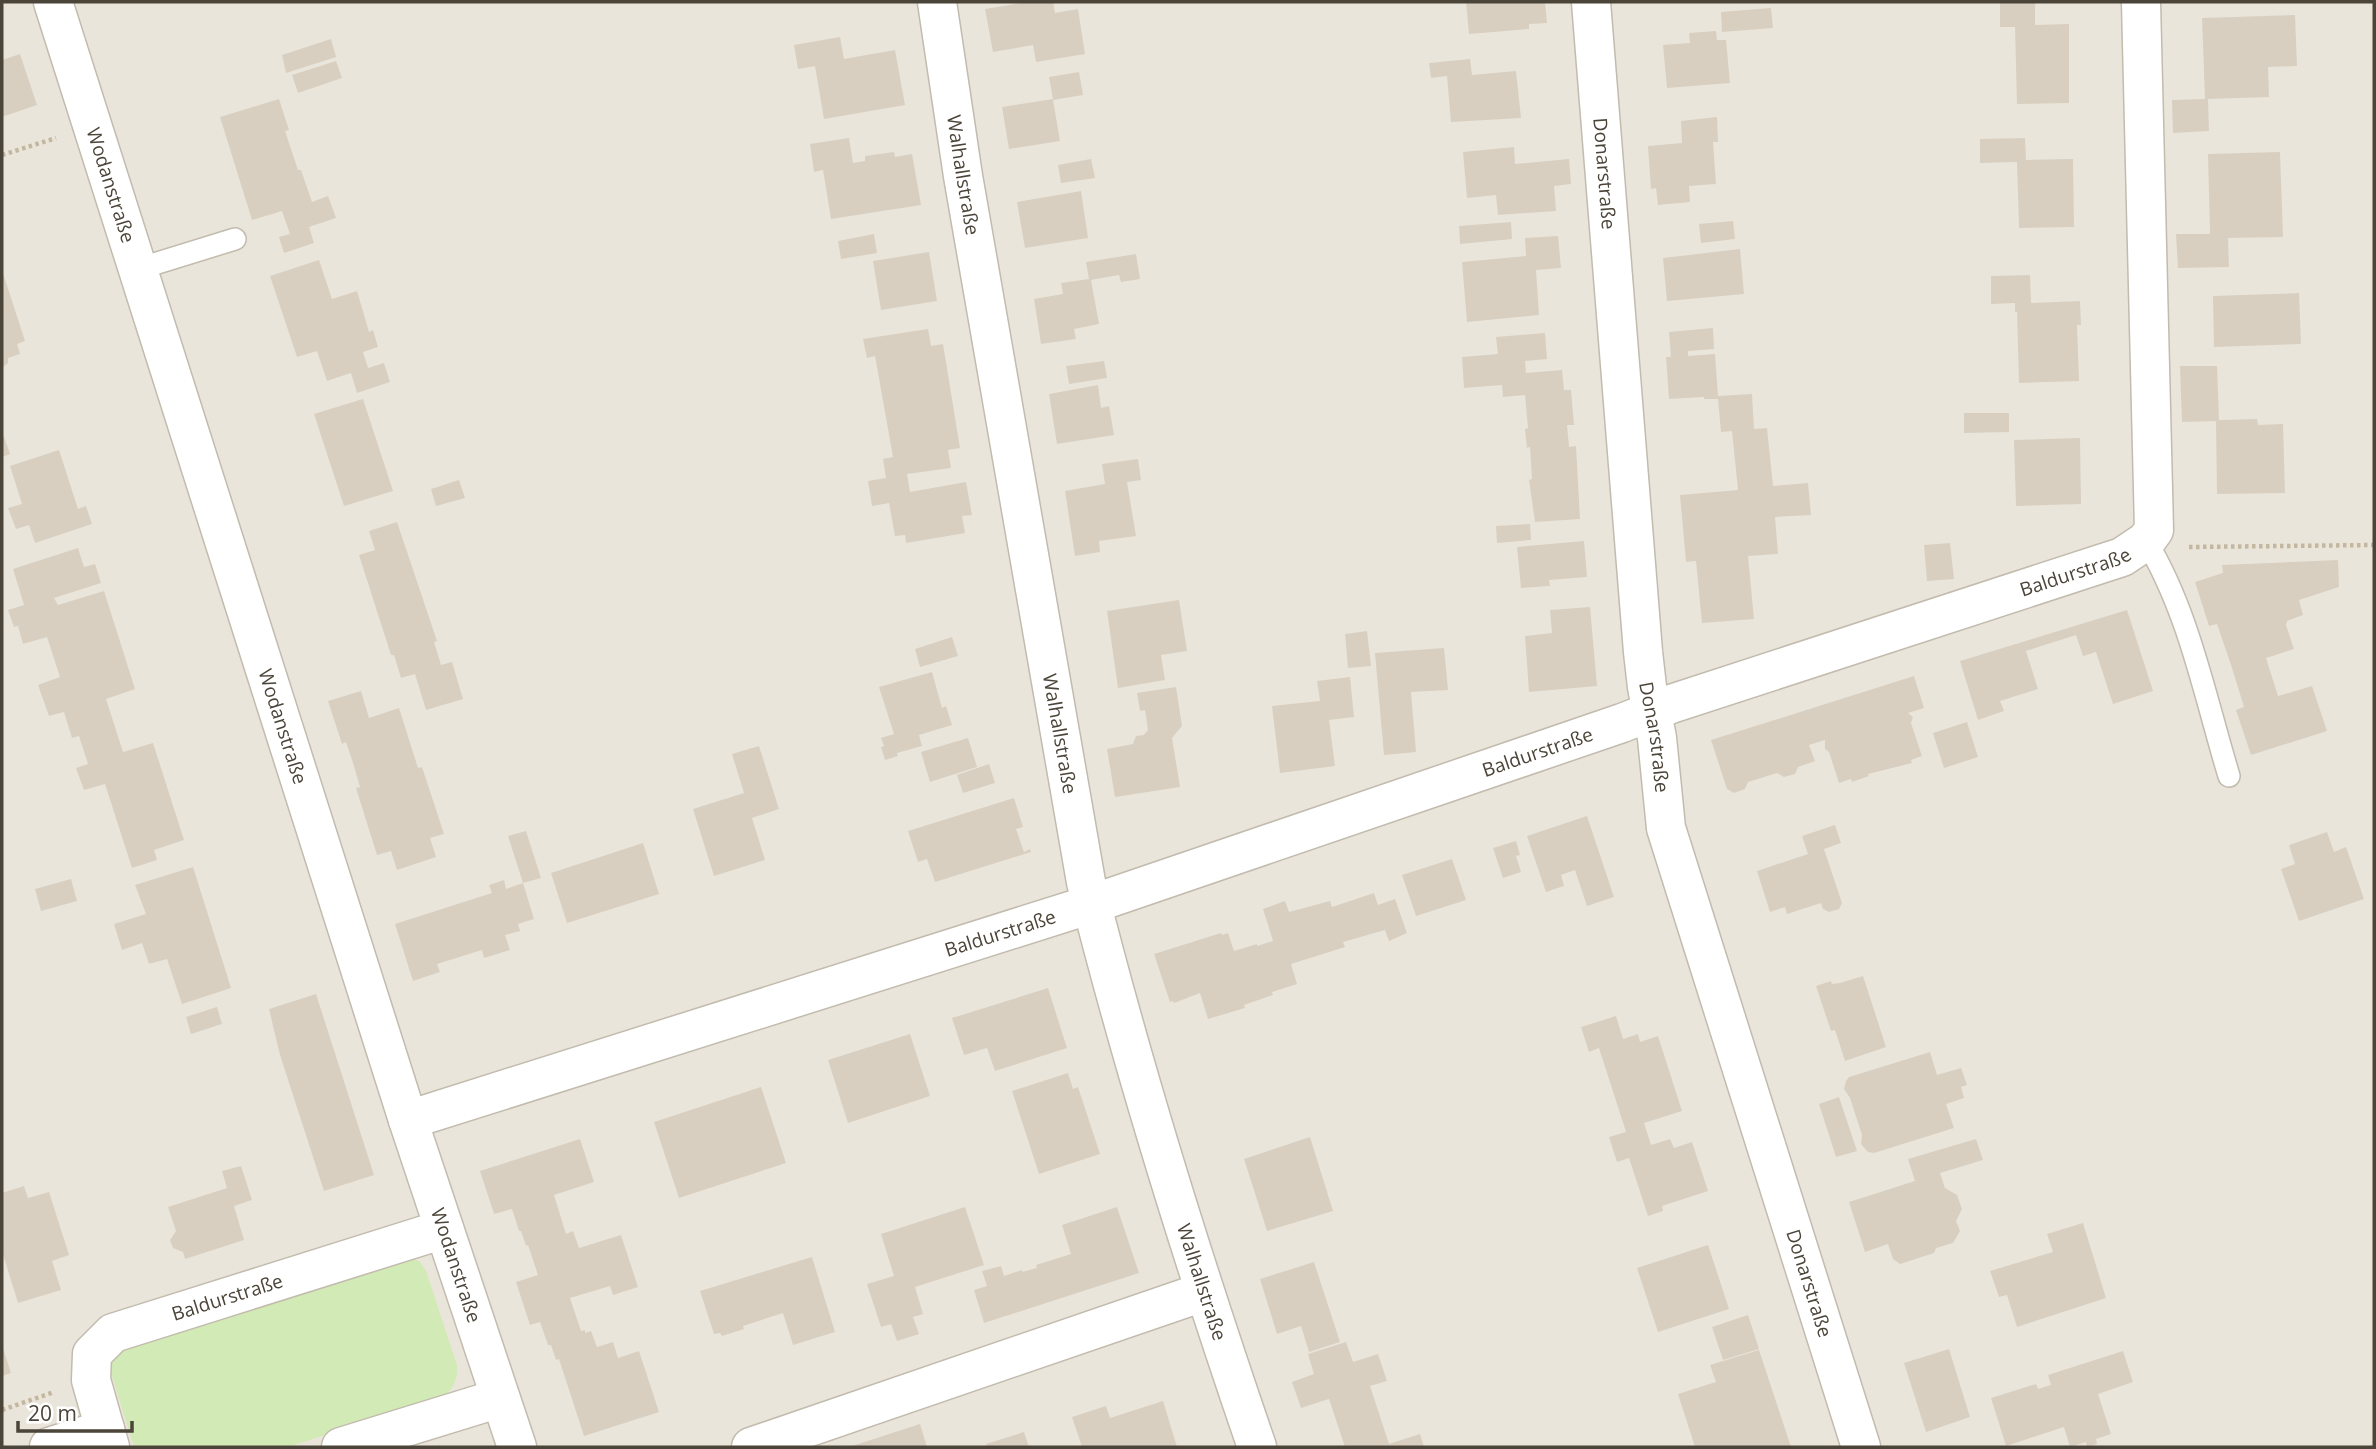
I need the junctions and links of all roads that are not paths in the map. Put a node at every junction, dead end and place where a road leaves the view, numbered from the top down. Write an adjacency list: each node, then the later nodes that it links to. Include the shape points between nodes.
1 (53, 2): 6 (street, Wodanstraße)
2 (937, 2): 10 (street, Walhallstraße, via 963,176)
3 (1591, 2): 8 (street, Donarstraße)
4 (2141, 2): 7 (street, Baldurstraße, via 2154,530)
5 (235, 239): 6 (lane)
6 (138, 269): 11 (street, Wodanstraße)
7 (2146, 541): 8 (street, Baldurstraße, via 2122,557); 9 (lane, via 2177,601)
8 (1651, 713): 10 (street, Baldurstraße); 21 (street, Donarstraße, via 1666,828)
9 (2229, 776)
10 (1092, 904): 11 (street, Baldurstraße); 13 (street, Walhallstraße)
11 (408, 1120): 12 (street, Wodanstraße)
12 (444, 1229): 14 (street, Wodanstraße); 15 (street, Baldurstraße, via 113,1332 92,1354 91,1380)
13 (1203, 1292): 19 (street); 20 (street, Walhallstraße)
14 (500, 1398): 17 (street); 18 (street, Wodanstraße)
15 (108, 1438): 16 (street, Baldurstraße)
16 (49, 1447)
17 (341, 1447)
18 (517, 1447)
19 (751, 1447)
20 (1257, 1447)
21 (1861, 1447)

